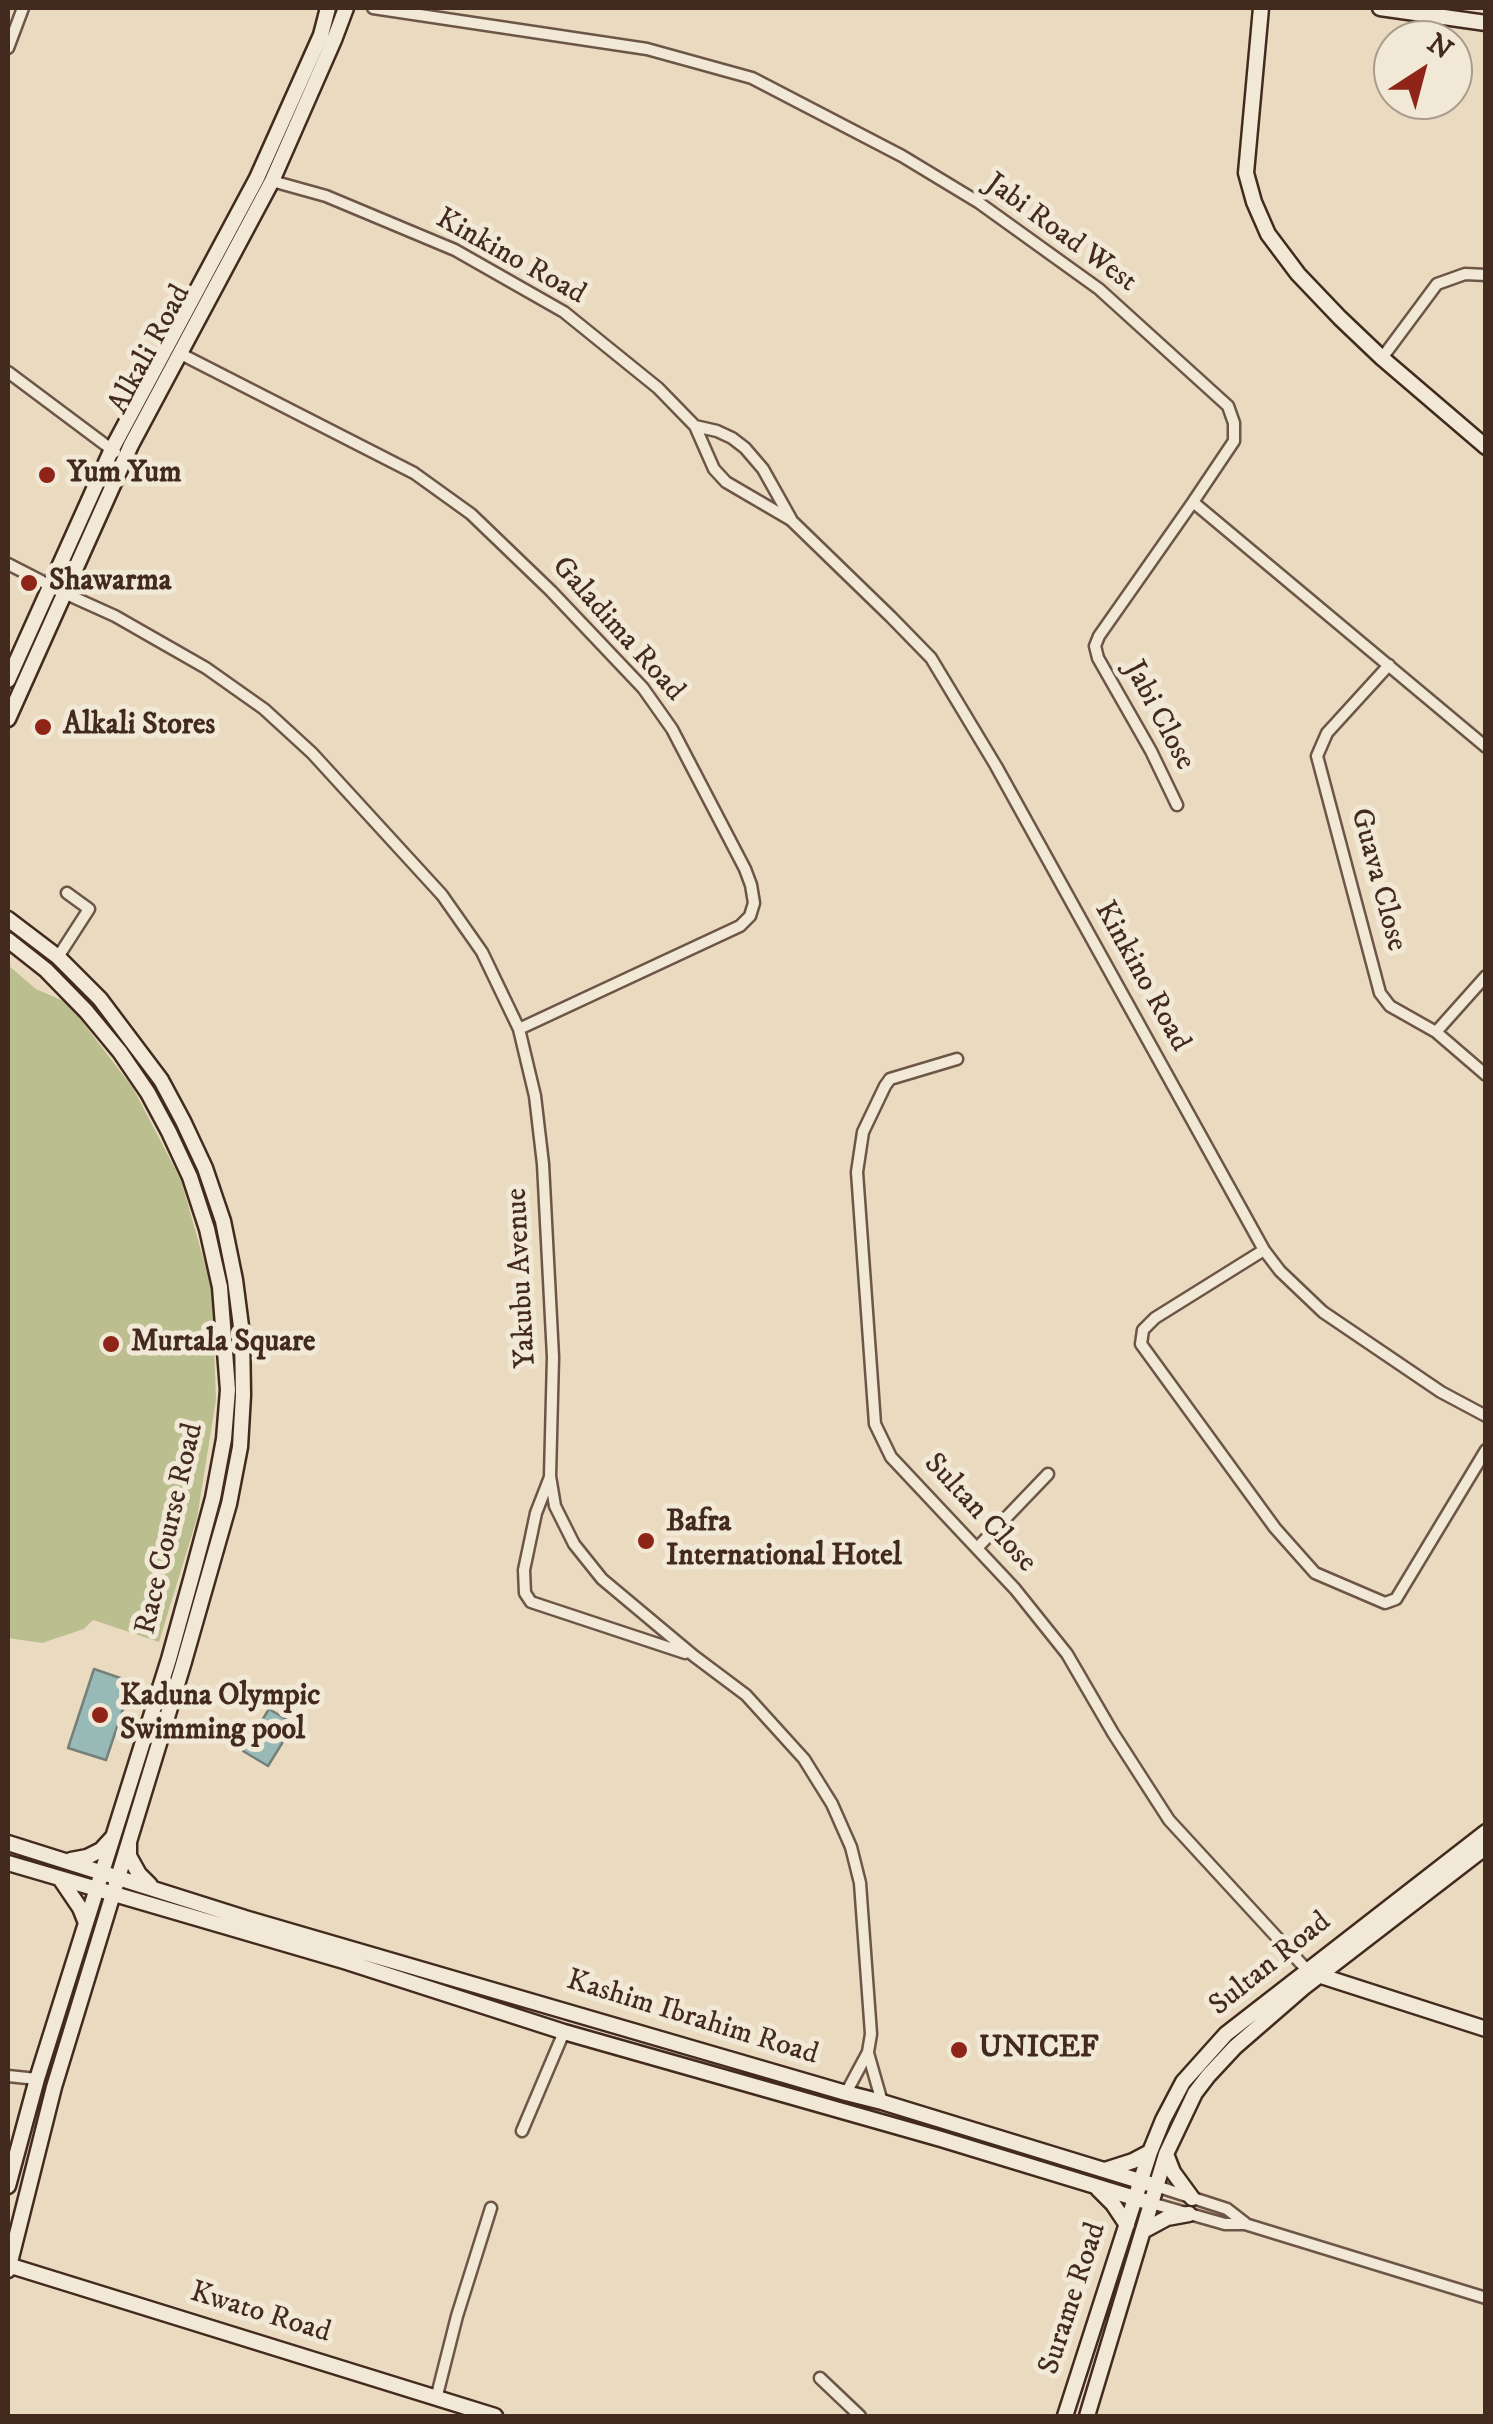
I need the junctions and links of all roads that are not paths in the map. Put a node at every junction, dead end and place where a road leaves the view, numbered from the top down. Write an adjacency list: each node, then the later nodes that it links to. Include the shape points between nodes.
1 (23, 8): 9 (street)
2 (328, 8): 17 (street, Alkali Road, via 256,178)
3 (346, 8): 10 (street, Alkali Road)
4 (372, 8): 18 (street, Jabi Road West, via 647,49 752,78 902,156 1099,288 1228,406 1234,441)
5 (1261, 8): 13 (street, via 1246,173 1254,202 1298,274)
6 (1380, 8): 7 (street)
7 (1444, 12): 8 (street)
8 (1486, 24)
9 (8, 48)
10 (272, 182): 12 (street, Alkali Road); 15 (street, Kinkino Road, via 326,196 455,250 564,312)
11 (1486, 275): 13 (street, via 1437,284)
12 (181, 354): 17 (street, Alkali Road); 33 (street, Galadima Road, via 414,474 472,514 643,688 672,729 744,869 754,902 740,926)
13 (1382, 358): 16 (street)
14 (8, 372): 17 (street)
15 (695, 426): 19 (street, Kinkino Road, via 726,482); 19 (street, Kinkino Road, via 745,448)
16 (1486, 447)
17 (118, 454): 21 (street, Alkali Road); 22 (street, Alkali Road)
18 (1193, 502): 23 (street); 27 (street, Jabi Close, via 1095,646)
19 (791, 520): 37 (street, Kinkino Road, via 931,658)
20 (8, 564): 21 (street)
21 (49, 585): 24 (street, Alkali Road)
22 (64, 593): 25 (street, Alkali Road); 33 (street, Yakubu Avenue, via 206,668 312,752 442,895 482,952)
23 (1390, 665): 26 (street); 34 (street, Guava Close, via 1326,733 1318,756 1380,993)
24 (8, 680)
25 (8, 720)
26 (1486, 747)
27 (1177, 806)
28 (68, 893): 31 (street, via 89,909)
29 (8, 919): 31 (street, Race Course Road)
30 (8, 940): 45 (street, Race Course Road, via 86,1011 148,1092 190,1176 220,1287 228,1390 213,1498)
31 (58, 958): 46 (street, Race Course Road, via 134,1042 183,1122 224,1221 242,1334 240,1447 230,1504)
32 (1486, 976): 34 (street)
33 (518, 1028): 41 (street, Yakubu Avenue, via 543,1164 554,1357)
34 (1436, 1032): 36 (street, Guava Close)
35 (957, 1059): 42 (street, Sultan Close, via 890,1079 862,1132 857,1172 875,1424 891,1457)
36 (1486, 1075)
37 (1264, 1250): 38 (street, Kinkino Road, via 1324,1312); 39 (street, via 1155,1318 1141,1344 1275,1528 1316,1573 1385,1603 1396,1599)
38 (1486, 1416)
39 (1486, 1450)
40 (1048, 1474): 42 (street)
41 (550, 1476): 43 (street, Yakubu Avenue, via 555,1506 574,1544 602,1579); 43 (street, via 524,1570 532,1602)
42 (978, 1548): 59 (street, Sultan Close, via 1067,1654 1169,1820)
43 (694, 1656): 63 (street, Yakubu Avenue, via 746,1695 804,1759 832,1804 860,1884)
44 (1486, 1832): 59 (street, Sultan Road)
45 (113, 1838): 49 (street, via 87,1857); 51 (street, Race Course Road)
46 (128, 1841): 52 (street, Race Course Road); 56 (street)
47 (8, 1843): 49 (street, Kashim Ibrahim Road)
48 (1486, 1847): 59 (street, Sultan Road)
49 (68, 1860): 51 (street, Kashim Ibrahim Road)
50 (8, 1863): 53 (street, Kashim Ibrahim Road)
51 (102, 1872): 52 (street, Kashim Ibrahim Road); 54 (street, Race Course Road)
52 (118, 1877): 55 (street, Race Course Road); 56 (street, Kashim Ibrahim Road)
53 (60, 1879): 54 (street, Kashim Ibrahim Road); 57 (street)
54 (96, 1889): 55 (street, Kashim Ibrahim Road); 57 (street, Race Course Road)
55 (114, 1894): 56 (street, Kashim Ibrahim Road); 58 (street, Race Course Road)
56 (152, 1897): 58 (street); 61 (street, Kashim Ibrahim Road); 62 (street, Kashim Ibrahim Road)
57 (86, 1922): 66 (street, Race Course Road)
58 (102, 1929): 83 (street, Race Course Road)
59 (1312, 1974): 60 (street); 70 (street, Sultan Road, via 1226,2034 1195,2067); 71 (street, Sultan Road, via 1208,2076)
60 (1486, 2029)
61 (564, 2032): 64 (street, Kashim Ibrahim Road); 69 (street)
62 (645, 2034): 64 (street); 67 (street, Kashim Ibrahim Road)
63 (868, 2052): 67 (street, Yakubu Avenue); 68 (street, Yakubu Avenue)
64 (640, 2054): 75 (street, Kashim Ibrahim Road)
65 (8, 2076): 66 (street)
66 (38, 2080): 74 (street, Race Course Road)
67 (846, 2094): 68 (street, Kashim Ibrahim Road)
68 (882, 2102): 72 (street, Kashim Ibrahim Road)
69 (522, 2131)
70 (1150, 2152): 72 (street); 73 (street, Sultan Road)
71 (1166, 2154): 73 (street, Sultan Road); 76 (street)
72 (1104, 2170): 73 (street, Kashim Ibrahim Road)
73 (1149, 2183): 76 (street, Kashim Ibrahim Road); 77 (street)
74 (8, 2186)
75 (1094, 2186): 77 (street, Kashim Ibrahim Road); 81 (street)
76 (1192, 2198): 80 (street, Kashim Ibrahim Road)
77 (1143, 2201): 79 (street, Kashim Ibrahim Road); 81 (street, Surame Road); 82 (street, Surame Road)
78 (491, 2208): 86 (street)
79 (1190, 2214): 80 (street, Kashim Ibrahim Road); 82 (street)
80 (1246, 2224): 84 (street, Kashim Ibrahim Road)
81 (1127, 2225): 89 (street, Surame Road)
82 (1142, 2231): 90 (street, Surame Road)
83 (8, 2267): 86 (street, Kwato Road)
84 (1486, 2298)
85 (820, 2378): 88 (street)
86 (436, 2399): 87 (street, Kwato Road)
87 (495, 2416)
88 (860, 2416)
89 (1065, 2416)
90 (1086, 2416)

